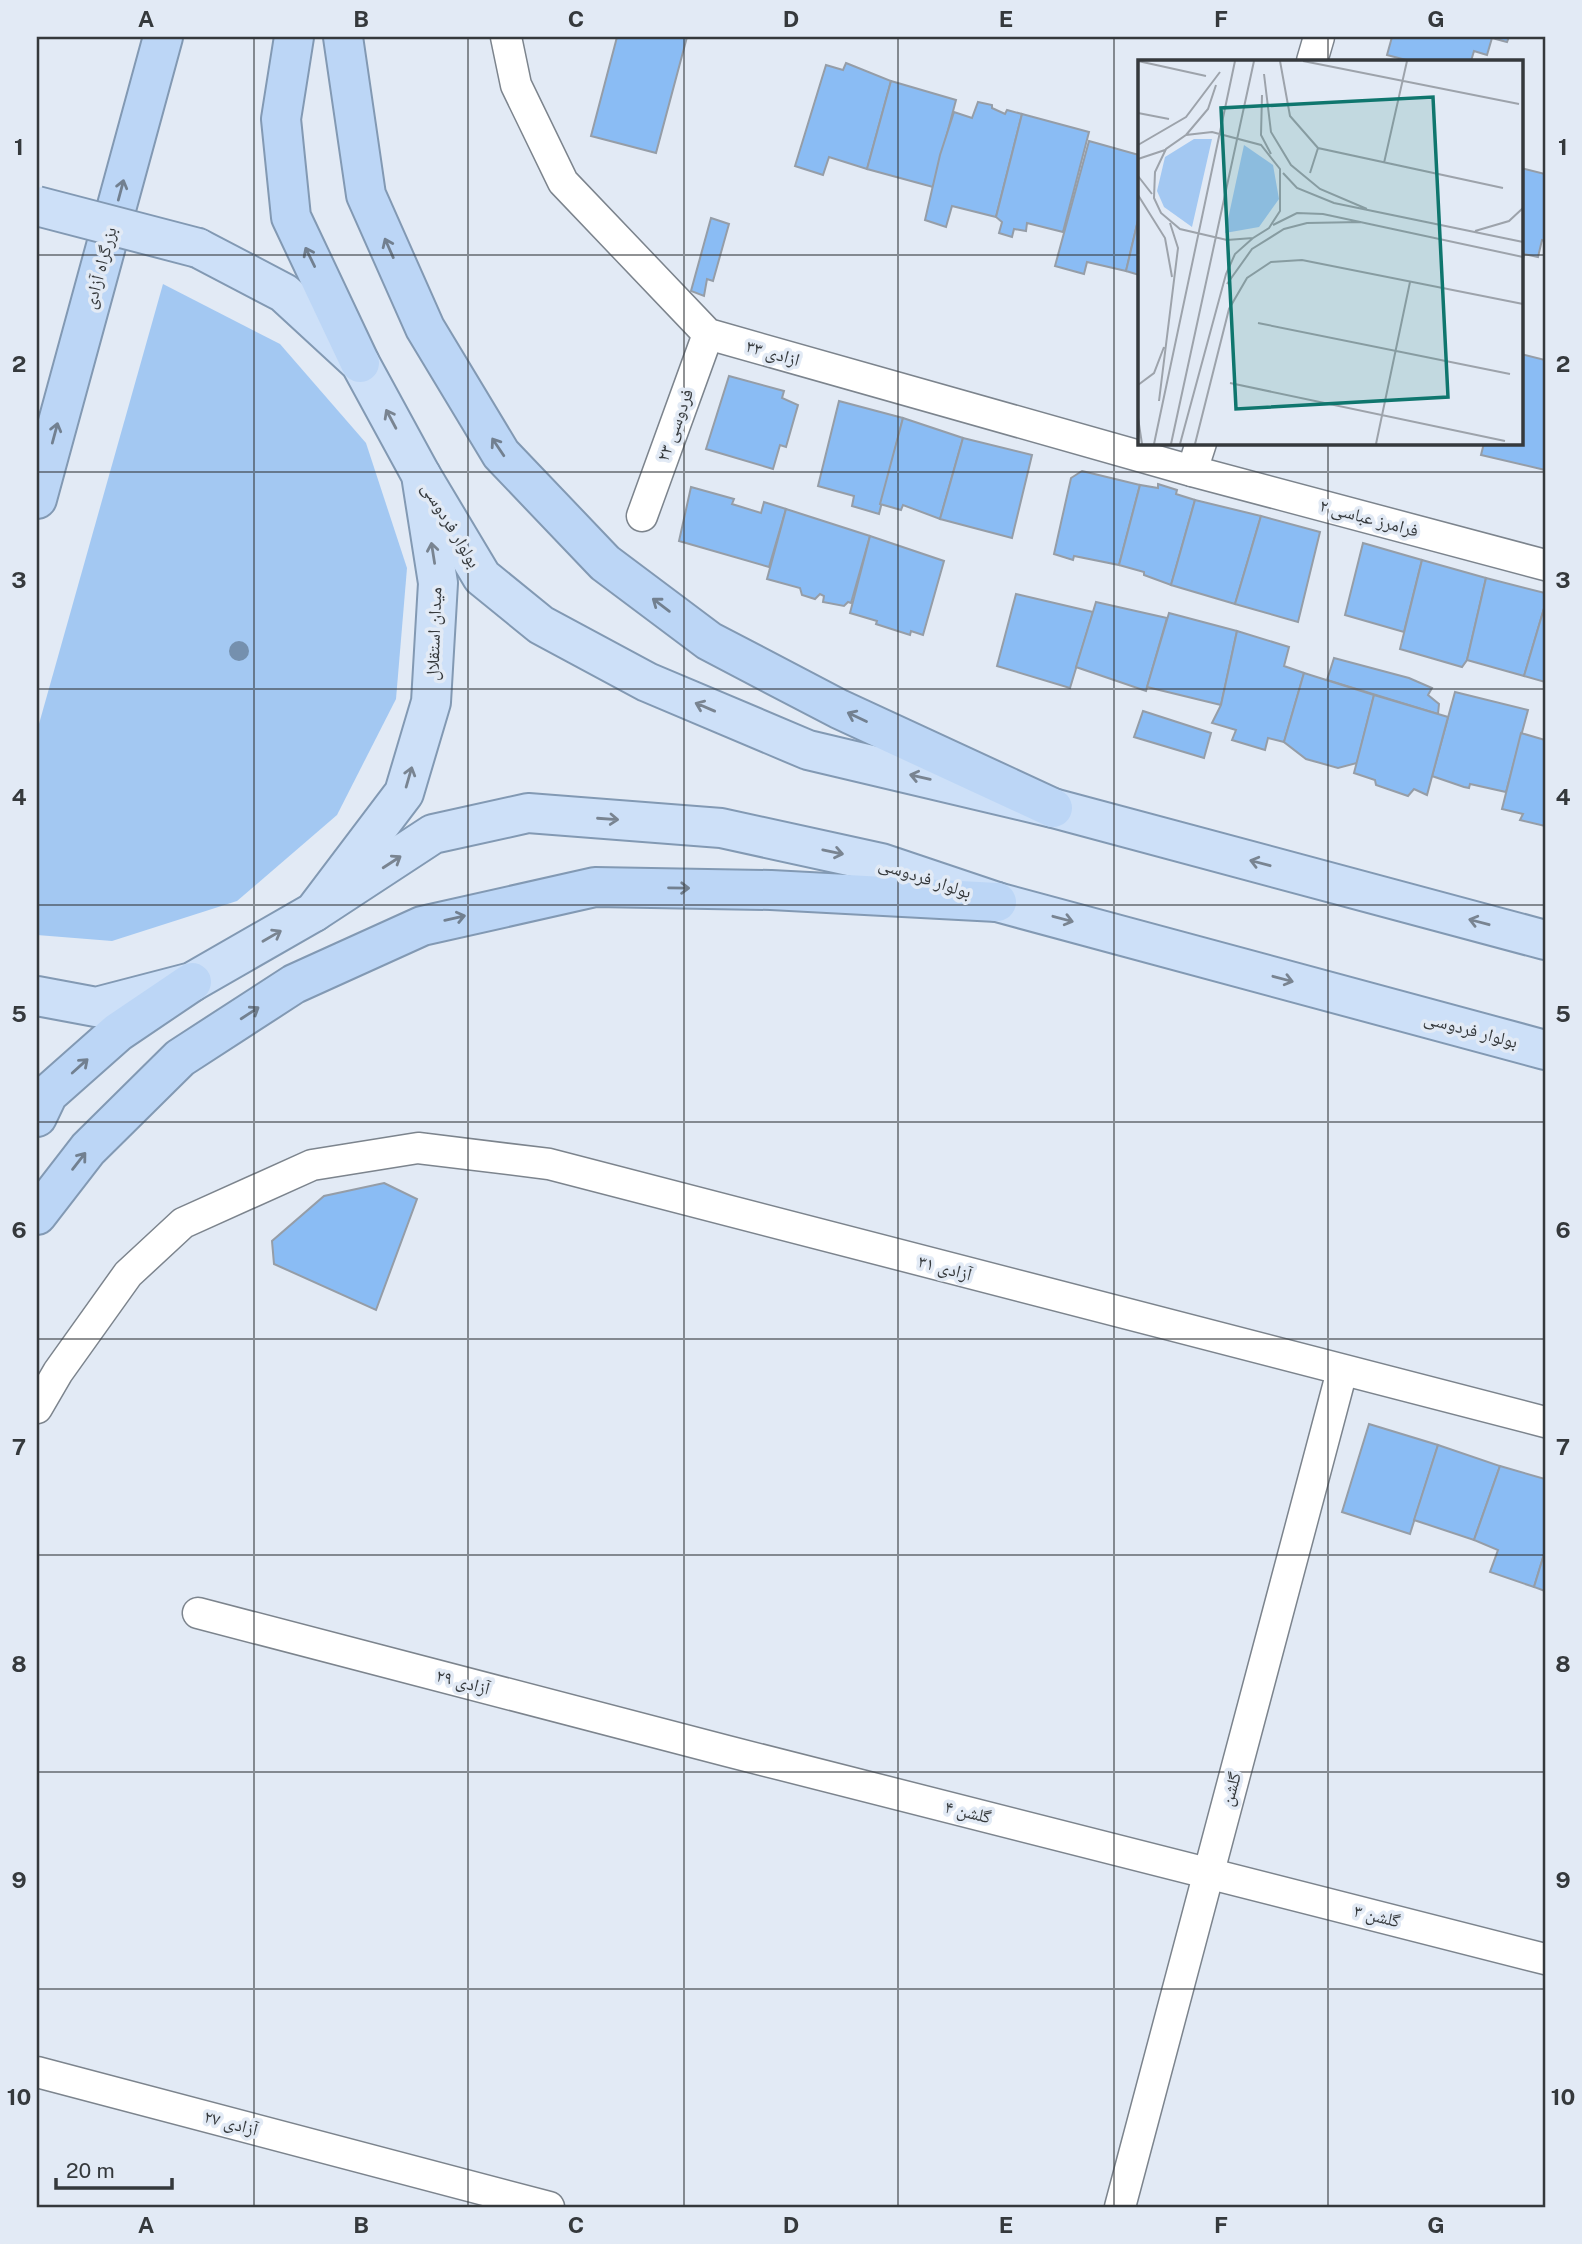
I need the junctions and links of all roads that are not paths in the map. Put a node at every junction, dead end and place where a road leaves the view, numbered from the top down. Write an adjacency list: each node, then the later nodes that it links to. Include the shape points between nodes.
1 (163, 37): 13 (highway, بزرگراه آزادی, one-way to 1)
2 (294, 37): 9 (highway, one-way to 2, via 291,218 281,119)
3 (343, 37): 16 (highway, one-way to 3, via 839,709 709,641 605,563 501,454 425,328 366,195)
4 (506, 37): 8 (street, via 516,85 564,182)
5 (1319, 37): 6 (street)
6 (1312, 60)
7 (37, 206): 9 (main road, میدان استقلال, bridge, via 198,248 285,293)
8 (708, 334): 11 (street, ازادی ۳۳); 14 (street, فردوسی ۲۳)
9 (360, 363): 12 (main road, میدان استقلال, one-way to 9)
10 (1200, 444): 11 (street)
11 (1192, 471): 15 (street, فرامرز عباسی ۲)
12 (421, 475): 16 (main road, بولوار فردوسی, one-way to 12, via 808,750 647,682 541,625 482,576); 18 (main road, میدان استقلال, one-way to 12, via 404,793 431,702 438,583)
13 (37, 499)
14 (642, 516)
15 (1545, 565)
16 (1053, 808): 19 (main road, بولوار فردوسی, one-way to 16)
17 (997, 901): 18 (main road, بولوار فردوسی, one-way to 17, via 433,834 528,813 721,828 881,863); 22 (main road, بولوار فردوسی, one-way to 22); 24 (highway, one-way to 17, via 88,1149 180,1058 294,984 422,926 595,887)
18 (314, 912): 20 (main road, میدان استقلال, one-way to 18)
19 (1545, 940)
20 (191, 982): 21 (main road, میدان استقلال, via 96,1007); 23 (highway, one-way to 20, via 48,1094 118,1031)
21 (37, 996)
22 (1545, 1050)
23 (37, 1117)
24 (37, 1215)
25 (1342, 1371): 26 (street, آزادی ۳۱, via 549,1164 418,1148 312,1165 183,1223 128,1274); 27 (street, آزادی ۳۱); 30 (street, گلشن)
26 (37, 1408)
27 (1545, 1422)
28 (198, 1613): 29 (street, آزادی ۲۹)
29 (727, 1751): 30 (street, گلشن ۴)
30 (1209, 1872): 31 (street, گلشن ۳); 34 (street, گلشن)
31 (1545, 1959)
32 (37, 2071): 33 (street, ۲۷ آزادی)
33 (549, 2207)
34 (1120, 2207)

